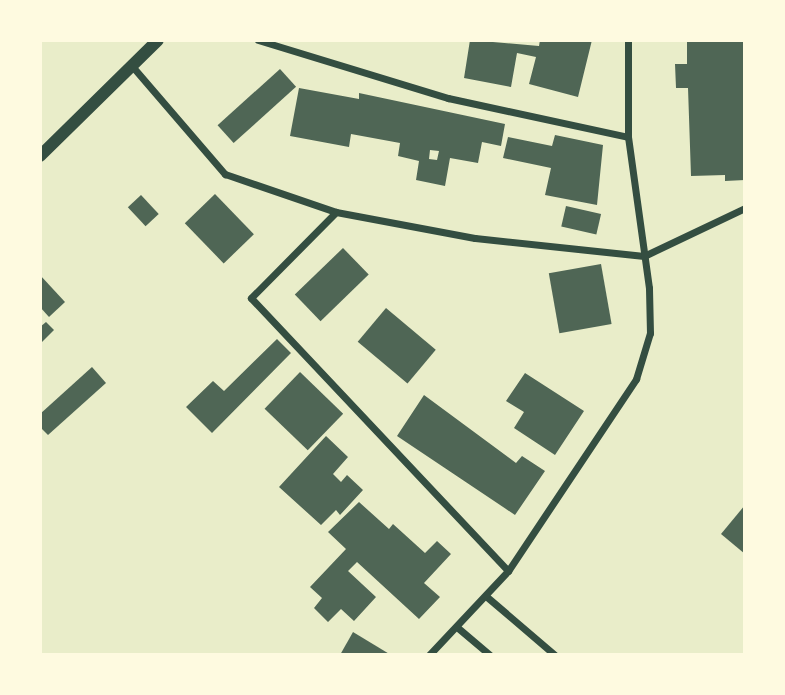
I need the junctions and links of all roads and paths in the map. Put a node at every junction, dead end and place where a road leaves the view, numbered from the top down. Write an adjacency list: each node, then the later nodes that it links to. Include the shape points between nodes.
1 (158, 40): 4 (street)
2 (258, 40): 5 (street, via 448,98)
3 (628, 40): 5 (street)
4 (132, 66): 6 (street); 8 (street, via 225,174)
5 (628, 137): 9 (street)
6 (40, 156)
7 (745, 208): 9 (street)
8 (336, 212): 9 (street, via 475,238); 10 (street, via 251,298)
9 (644, 256): 10 (street, via 650,333 636,379)
10 (508, 571): 11 (street)
11 (487, 597): 12 (street); 15 (street)
12 (458, 628): 13 (street); 14 (street)
13 (429, 655)
14 (490, 655)
15 (555, 655)

